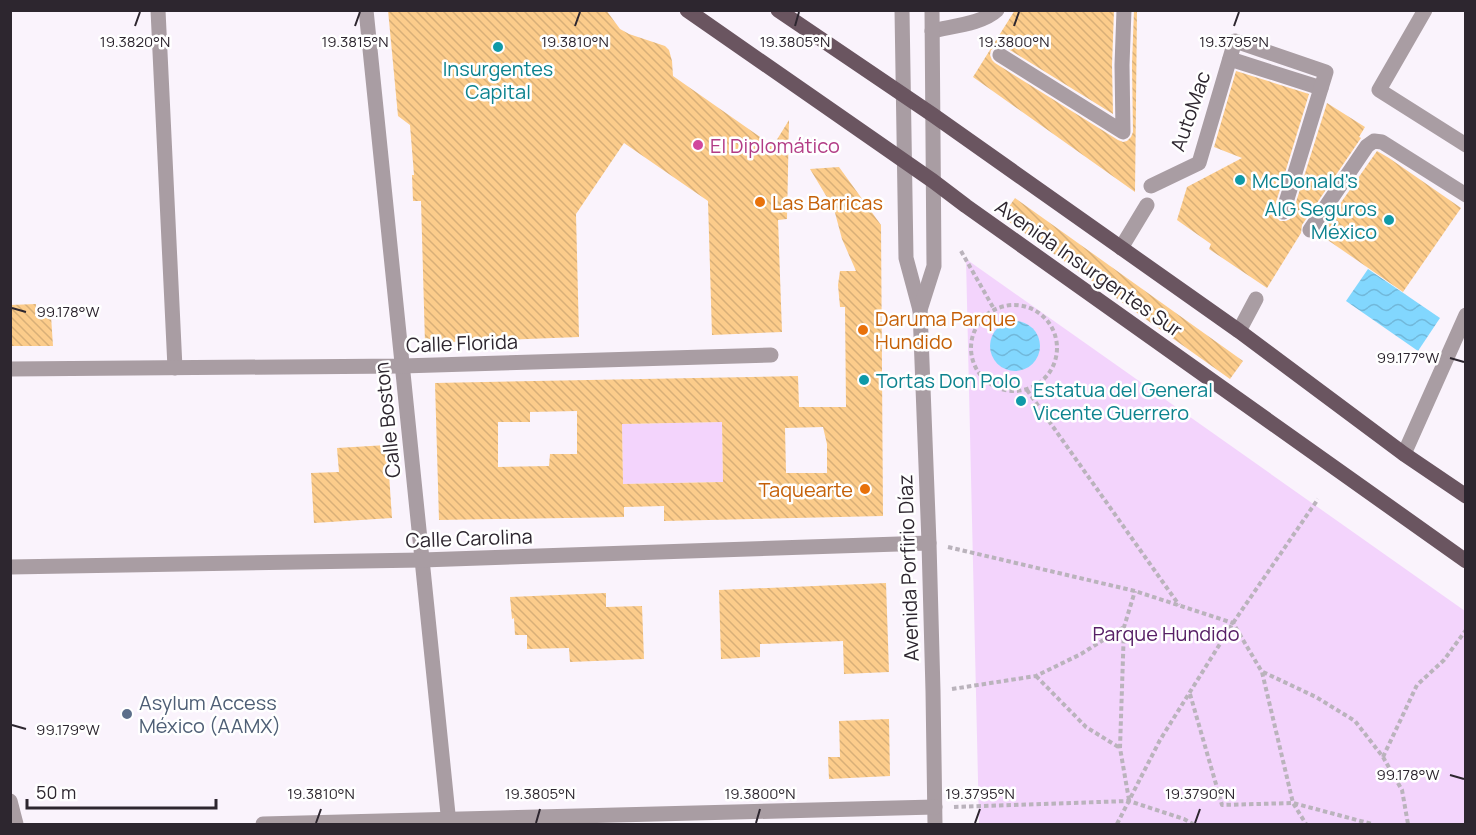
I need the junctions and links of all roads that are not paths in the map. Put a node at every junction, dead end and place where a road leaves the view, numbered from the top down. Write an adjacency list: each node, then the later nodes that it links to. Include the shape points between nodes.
1 (158, 10): 29 (street)
2 (366, 10): 28 (street, Calle Boston)
3 (687, 10): 15 (main road, Avenida Insurgentes Sur)
4 (777, 10): 12 (main road, Avenida Insurgentes Sur)
5 (902, 10): 12 (street, Avenida Porfirio Díaz)
6 (932, 10): 10 (street, Avenida Porfirio Díaz)
7 (997, 10): 10 (street, via 981,20)
8 (1124, 10): 11 (street, via 1124,132)
9 (1425, 10): 14 (street, via 1379,90)
10 (932, 31): 13 (street, Avenida Porfirio Díaz)
11 (1000, 55)
12 (903, 95): 13 (main road, Avenida Insurgentes Sur); 15 (street, Avenida Porfirio Díaz)
13 (933, 115): 16 (street, Avenida Porfirio Díaz); 22 (main road, Avenida Insurgentes Sur)
14 (1466, 145)
15 (904, 162): 16 (main road, Avenida Insurgentes Sur); 24 (street, Avenida Porfirio Díaz, via 906,258)
16 (933, 181): 24 (street, Avenida Porfirio Díaz, via 934,266); 35 (main road, Avenida Insurgentes Sur)
17 (1152, 186): 20 (street, AutoMac, via 1199,163 1235,41 1326,72)
18 (1466, 195): 21 (street, via 1382,142 1374,141)
19 (1147, 205): 22 (street)
20 (1283, 212)
21 (1310, 230)
22 (1121, 248): 26 (main road, Avenida Insurgentes Sur)
23 (1256, 299): 26 (street)
24 (920, 310): 33 (street, Avenida Porfirio Díaz)
25 (1463, 326): 31 (street)
26 (1239, 331): 31 (main road, Avenida Insurgentes Sur)
27 (771, 355): 28 (street, Calle Florida)
28 (402, 366): 29 (street, Calle Florida); 34 (street, Calle Boston)
29 (175, 368): 30 (street, Calle Florida)
30 (10, 369)
31 (1404, 454): 32 (main road, Avenida Insurgentes Sur)
32 (1466, 496)
33 (929, 543): 34 (street, Calle Carolina); 38 (street, Avenida Porfirio Díaz)
34 (422, 561): 36 (street, Calle Carolina); 39 (street, Calle Boston)
35 (1466, 561)
36 (10, 567)
37 (10, 801): 40 (street)
38 (935, 807): 39 (street); 42 (street, Avenida Porfirio Díaz)
39 (449, 822): 41 (street)
40 (16, 825)
41 (263, 825)
42 (935, 825)

